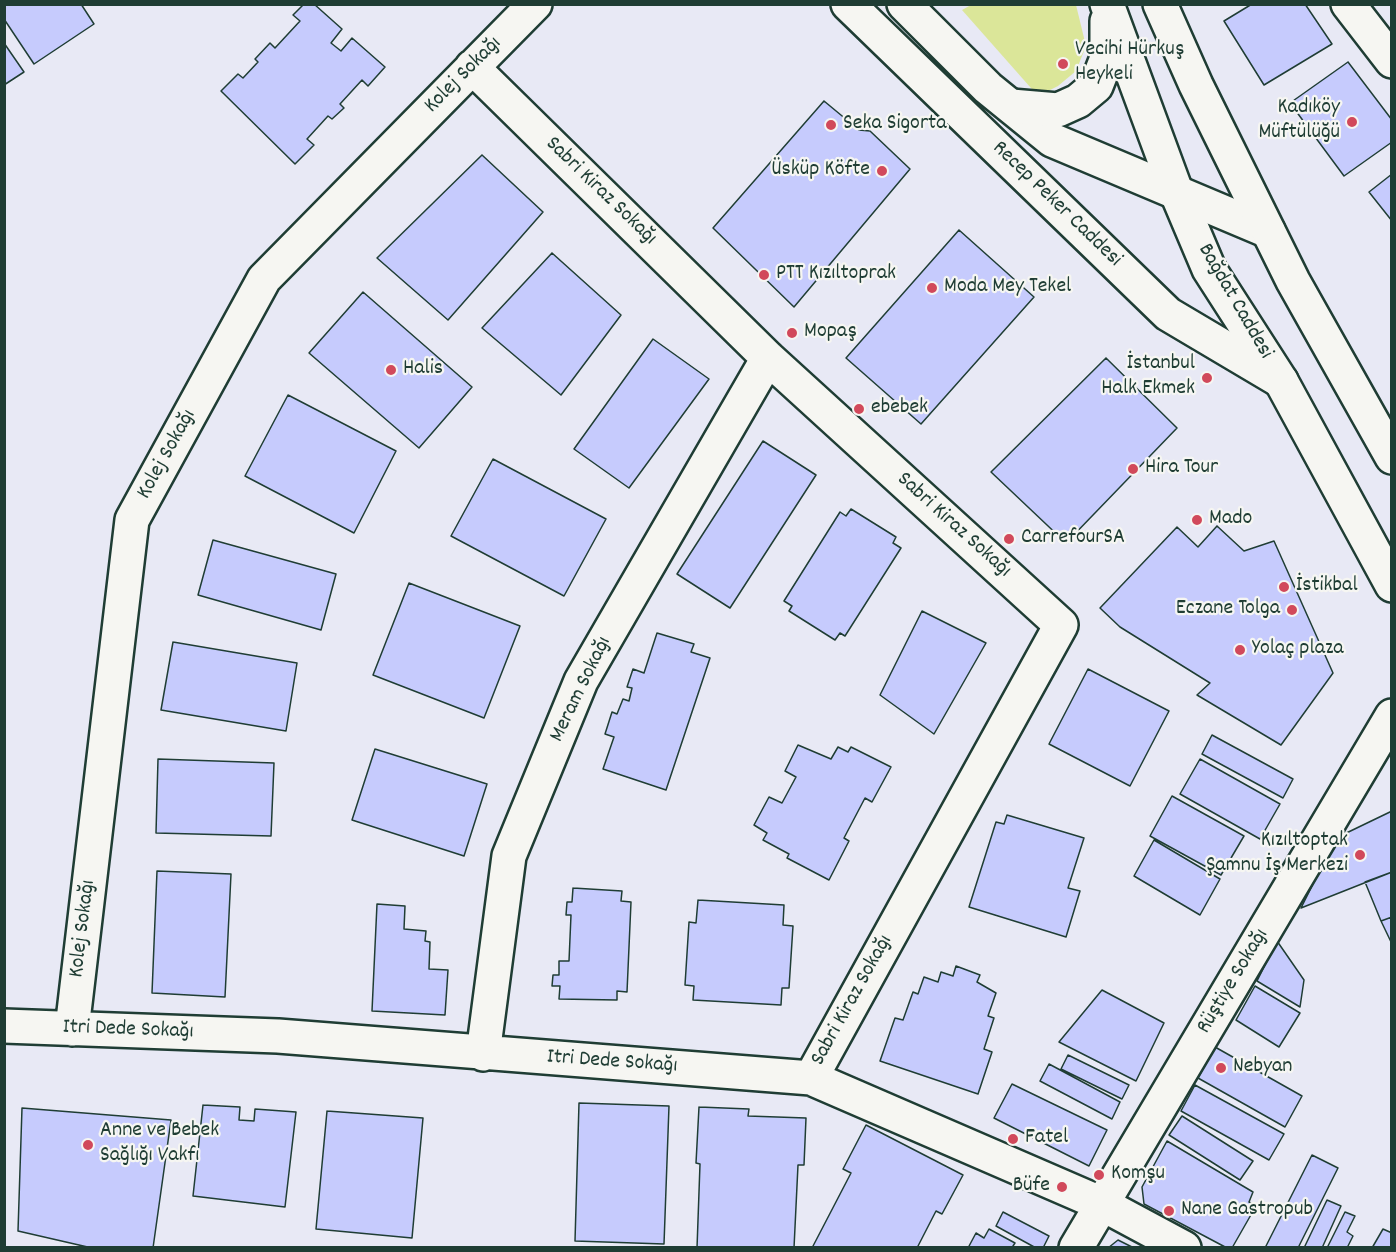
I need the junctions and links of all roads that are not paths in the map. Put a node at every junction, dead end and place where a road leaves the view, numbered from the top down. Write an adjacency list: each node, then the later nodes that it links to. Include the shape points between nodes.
1 (535, 4): 8 (street, Kolej Sokağı)
2 (848, 4): 13 (street, Recep Peker Caddesi, via 1168,314)
3 (904, 4): 9 (street, Recep Peker Caddesi)
4 (1107, 4): 9 (street, via 1107,58 1096,86 1078,101 1058,110); 10 (street, Bağdat Caddesi)
5 (1160, 4): 11 (street)
6 (1348, 4): 7 (street)
7 (1392, 61)
8 (472, 67): 12 (street, Sabri Kiraz Sokağı); 18 (street, Kolej Sokağı, via 264,279 132,520)
9 (1011, 106): 10 (street, Recep Peker Caddesi, via 1052,140)
10 (1176, 191): 11 (street, Recep Peker Caddesi); 13 (street, Bağdat Caddesi, via 1209,269)
11 (1268, 231): 14 (street)
12 (768, 358): 19 (street, Meram Sokağı, via 581,681 508,856); 20 (street, Sabri Kiraz Sokağı, via 1061,625)
13 (1281, 381): 15 (street, Bağdat Caddesi)
14 (1392, 456)
15 (1392, 585)
16 (1392, 716): 21 (street, Rüştiye Sokağı)
17 (4, 1026): 18 (street, Itri Dede Sokağı)
18 (72, 1029): 19 (street, Itri Dede Sokağı, via 278,1036)
19 (483, 1054): 20 (street, Itri Dede Sokağı)
20 (811, 1078): 21 (street, Itri Dede Sokağı)
21 (1102, 1204): 22 (street, Rüştiye Sokağı); 23 (street, Itri Dede Sokağı)
22 (1076, 1248)
23 (1184, 1248)

